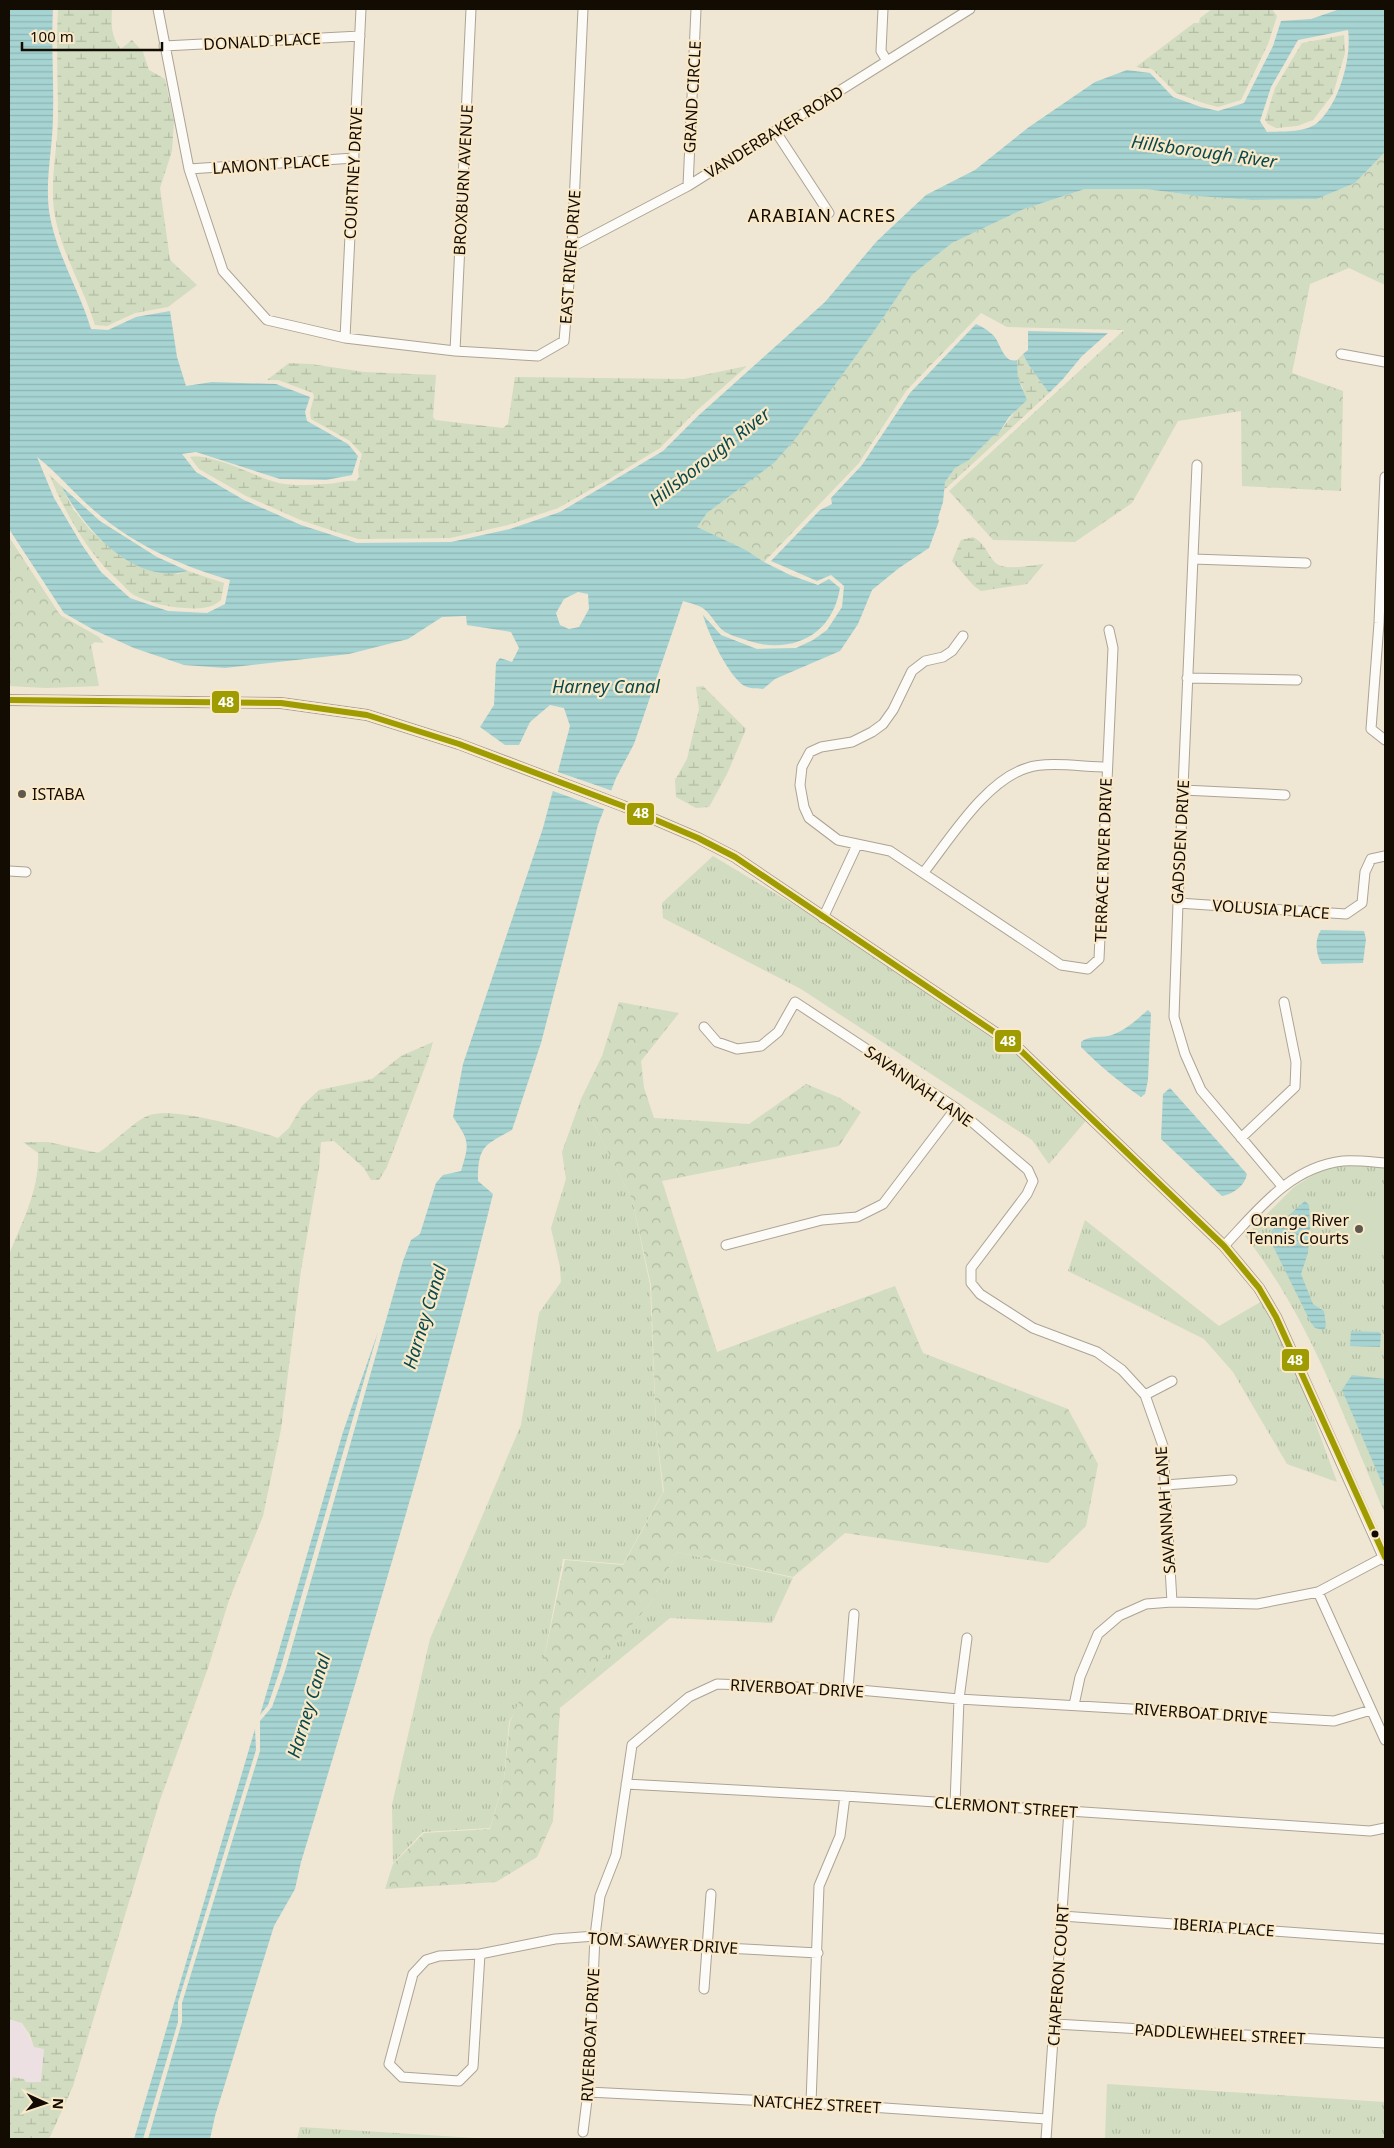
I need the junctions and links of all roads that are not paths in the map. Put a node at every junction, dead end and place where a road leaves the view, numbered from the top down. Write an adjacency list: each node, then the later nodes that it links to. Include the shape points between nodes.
1 (158, 9): 9 (street, EAST RIVER DRIVE)
2 (361, 9): 8 (street, COURTNEY DRIVE)
3 (471, 9): 18 (street, BROXBURN AVENUE)
4 (583, 9): 16 (street, EAST RIVER DRIVE)
5 (696, 9): 14 (street, GRAND CIRCLE)
6 (883, 9): 10 (street, via 881,51)
7 (970, 9): 10 (street, VANDERBAKER ROAD)
8 (360, 36): 9 (street, DONALD PLACE); 12 (street, COURTNEY DRIVE)
9 (164, 46): 13 (street, EAST RIVER DRIVE)
10 (887, 61): 11 (street, VANDERBAKER ROAD)
11 (776, 132): 14 (street, VANDERBAKER ROAD); 15 (street)
12 (354, 158): 13 (street, LAMONT PLACE); 17 (street, COURTNEY DRIVE)
13 (189, 170): 17 (street, EAST RIVER DRIVE, via 223,272 268,320)
14 (688, 186): 16 (street, VANDERBAKER ROAD)
15 (829, 213)
16 (572, 247): 18 (street, EAST RIVER DRIVE, via 564,341 538,356)
17 (345, 338): 18 (street, EAST RIVER DRIVE)
18 (455, 351)
19 (1341, 354): 20 (street)
20 (1385, 362)
21 (1197, 465): 24 (street, GADSDEN DRIVE)
22 (1385, 477): 23 (street)
23 (1385, 488): 26 (street)
24 (1193, 559): 25 (street); 29 (street, GADSDEN DRIVE)
25 (1306, 563)
26 (1382, 624): 32 (street, via 1371,729)
27 (1109, 630): 33 (street, TERRACE RIVER DRIVE, via 1113,648)
28 (963, 636): 36 (street, TERRACE RIVER DRIVE, via 952,651 912,671 883,724 852,742 810,752 802,767 800,785 804,807 810,818 838,840)
29 (1187, 678): 30 (street); 34 (street, GADSDEN DRIVE)
30 (1297, 680)
31 (9, 700): 42 (street, via 282,703 366,715 459,744 698,838 734,857)
32 (1385, 740)
33 (1107, 767): 40 (street, via 1028,767 1003,779 984,796); 40 (street, TERRACE RIVER DRIVE, via 1099,959 1088,969 1062,965)
34 (1183, 790): 35 (street); 41 (street, GADSDEN DRIVE)
35 (1285, 795)
36 (857, 845): 40 (street, TERRACE RIVER DRIVE, via 890,851); 42 (street)
37 (1385, 856): 41 (street, VOLUSIA PLACE, via 1371,859 1365,872 1362,903 1346,914)
38 (9, 871): 39 (street)
39 (26, 872)
40 (924, 872)
41 (1178, 903): 46 (street, GADSDEN DRIVE, via 1174,1017 1185,1054 1202,1090)
42 (823, 918): 50 (street, via 1018,1048)
43 (1284, 1002): 46 (street, via 1296,1062 1295,1087)
44 (704, 1027): 45 (street, SAVANNAH LANE, via 718,1042 737,1049 760,1046 778,1032 795,1002)
45 (956, 1108): 49 (street, via 883,1204 857,1216 822,1220); 52 (street, SAVANNAH LANE, via 1028,1170 1033,1181 1027,1194 971,1268 971,1283 980,1294 1033,1328 1097,1352 1122,1370)
46 (1242, 1138): 48 (street, GADSDEN DRIVE)
47 (1385, 1163): 48 (street, via 1343,1161 1314,1168)
48 (1282, 1186): 50 (street)
49 (726, 1244)
50 (1224, 1246): 55 (street, via 1259,1288 1276,1317)
51 (1172, 1381): 52 (street)
52 (1144, 1394): 54 (street, SAVANNAH LANE, via 1163,1446)
53 (1232, 1480): 54 (street)
54 (1165, 1485): 57 (street, SAVANNAH LANE)
55 (1385, 1558): 56 (street)
56 (1318, 1592): 57 (street, via 1257,1604); 63 (street)
57 (1172, 1602): 62 (street, via 1146,1604 1120,1616 1098,1634 1080,1677)
58 (854, 1614): 60 (street)
59 (967, 1638): 61 (street)
60 (848, 1689): 61 (street, RIVERBOAT DRIVE); 65 (street, RIVERBOAT DRIVE, via 717,1684 688,1697 632,1745)
61 (959, 1699): 62 (street, RIVERBOAT DRIVE); 67 (street)
62 (1074, 1705): 63 (street, RIVERBOAT DRIVE, via 1334,1721)
63 (1371, 1710): 64 (street)
64 (1385, 1740)
65 (626, 1784): 66 (street, CLERMONT STREET); 72 (street, RIVERBOAT DRIVE, via 616,1855 600,1896)
66 (845, 1796): 67 (street, CLERMONT STREET); 75 (street, via 840,1836 819,1886)
67 (955, 1804): 68 (street, CLERMONT STREET)
68 (1069, 1811): 69 (street, CLERMONT STREET, via 1370,1831); 71 (street, CHAPERON COURT)
69 (1385, 1828)
70 (710, 1894): 74 (street)
71 (1062, 1916): 73 (street, IBERIA PLACE); 78 (street, CHAPERON COURT)
72 (595, 1936): 74 (street, TOM SAWYER DRIVE); 76 (street, TOM SAWYER DRIVE, via 554,1939); 80 (street, RIVERBOAT DRIVE)
73 (1385, 1939)
74 (706, 1946): 75 (street, TOM SAWYER DRIVE); 77 (street)
75 (818, 1953): 81 (street)
76 (480, 1954): 76 (street, TOM SAWYER DRIVE, via 473,2067 459,2081 402,2077 388,2064 413,1974 426,1960 439,1956)
77 (704, 1988)
78 (1055, 2024): 79 (street, PADDLEWHEEL STREET); 82 (street, CHAPERON COURT)
79 (1385, 2043)
80 (588, 2092): 81 (street, NATCHEZ STREET); 83 (street, RIVERBOAT DRIVE)
81 (811, 2103): 82 (street, NATCHEZ STREET)
82 (1047, 2119): 84 (street, CHAPERON COURT)
83 (583, 2132)
84 (1046, 2139)

